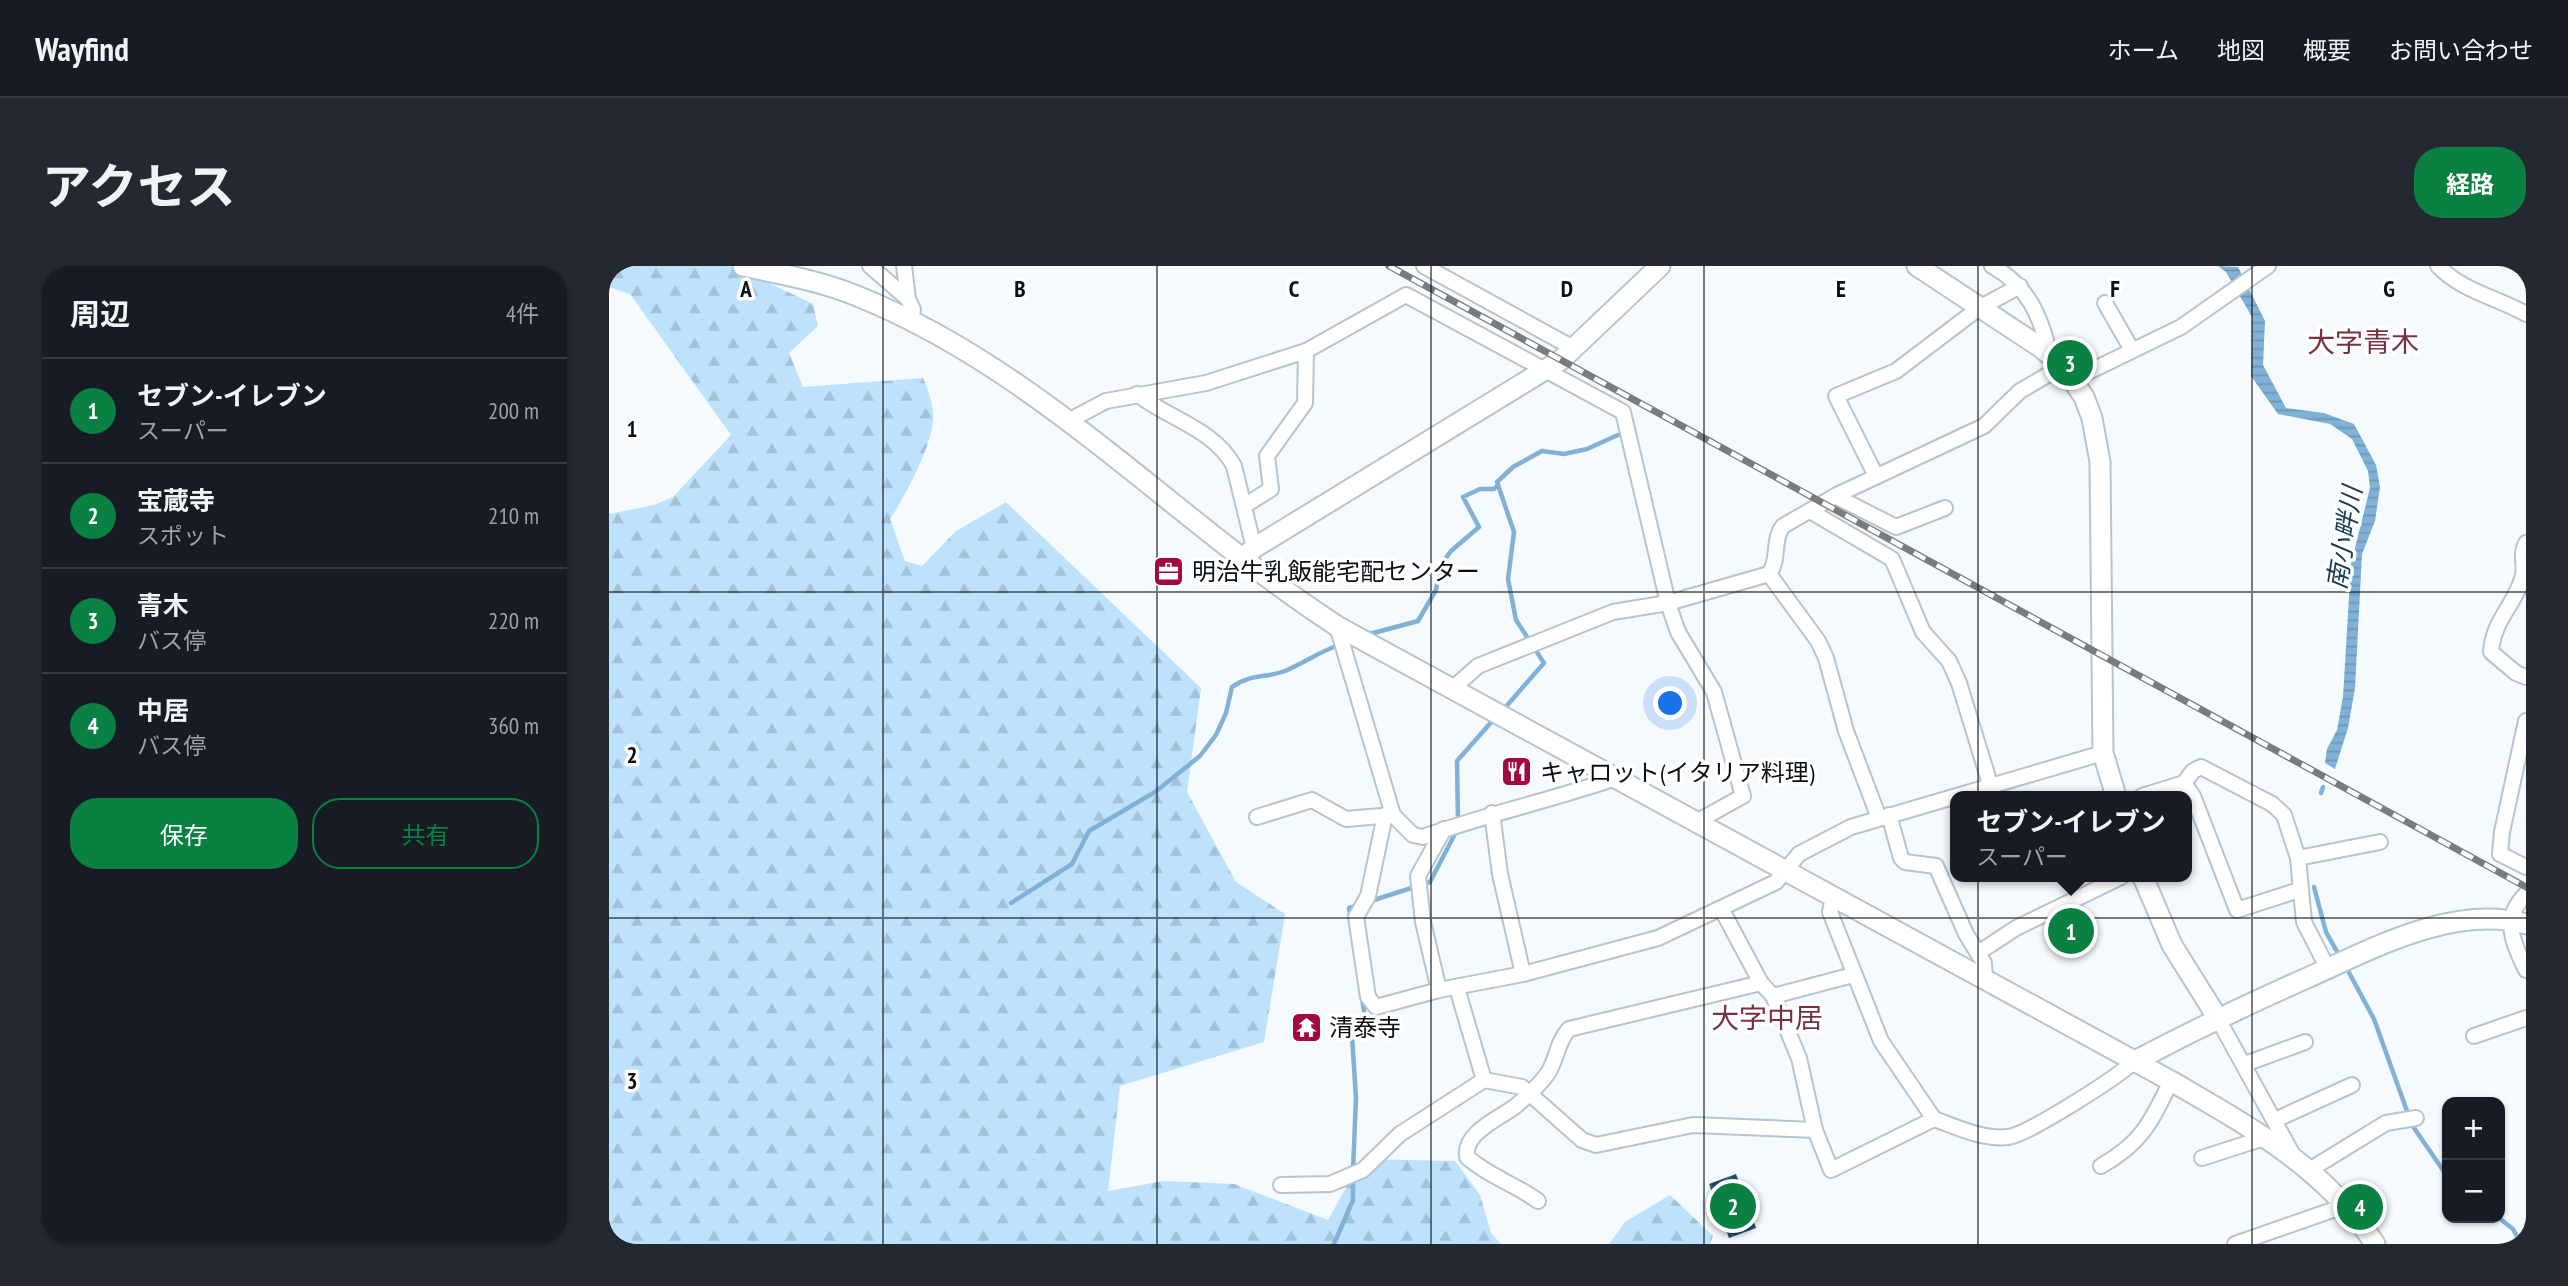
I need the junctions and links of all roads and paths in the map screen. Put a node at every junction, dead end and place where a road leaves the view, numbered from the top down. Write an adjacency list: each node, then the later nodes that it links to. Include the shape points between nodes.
1 (744, 266): 15 (street, via 855,295)
2 (870, 266): 11 (street)
3 (904, 266): 11 (street)
4 (1424, 266): 16 (street)
5 (1660, 266): 16 (street)
6 (1917, 266): 13 (street)
7 (1992, 266): 10 (street)
8 (2269, 266): 17 (street, via 2181,327)
9 (2438, 266): 14 (street, via 2462,287)
10 (2020, 286): 13 (street); 19 (street, via 2036,309)
11 (908, 299): 15 (street)
12 (2105, 303): 17 (street)
13 (1979, 308): 19 (street); 23 (street, via 1896,371 1836,396)
14 (2526, 314)
15 (911, 321): 22 (street, via 994,367)
16 (1575, 349): 20 (street)
17 (2132, 350): 19 (street)
18 (1305, 351): 20 (street, via 1406,295); 21 (street, via 1206,383); 25 (street, via 1305,403 1267,456 1271,489)
19 (2062, 367): 23 (street, via 2020,391 1984,426); 36 (street, via 2092,418 2100,462)
20 (1546, 370): 29 (street); 31 (street, via 1623,412)
21 (1137, 394): 22 (street, via 1106,401); 25 (street, via 1208,435 1227,454)
22 (1068, 421): 29 (street)
23 (1876, 476): 24 (street)
24 (1835, 496): 26 (street, via 1896,527); 27 (street)
25 (1244, 506): 29 (street)
26 (1945, 508)
27 (1809, 511): 30 (street, via 1778,533 1775,566); 39 (street, via 1892,559 1923,632 1949,661 1959,683)
28 (2526, 542): 33 (street, via 2523,576 2492,634 2491,652)
29 (1248, 554): 32 (street)
30 (1769, 573): 31 (street); 49 (street, via 1822,650 1846,731)
31 (1668, 603): 34 (street, via 1613,612 1529,643 1478,666); 50 (street, via 1678,632 1714,692 1743,796)
32 (1337, 626): 34 (street); 47 (street)
33 (2526, 677)
34 (1451, 690): 37 (street)
35 (2526, 721): 54 (street, via 2500,854)
36 (2103, 753): 39 (street); 41 (street)
37 (1616, 778): 46 (street, via 1546,802); 50 (street)
38 (2184, 783): 42 (street); 43 (street); 53 (street, via 2201,767 2272,804 2284,815)
39 (1990, 784): 40 (street)
40 (1968, 791)
41 (2114, 791)
42 (2158, 791)
43 (2190, 791)
44 (2192, 795): 58 (street, via 2237,910)
45 (1950, 796): 49 (street)
46 (1492, 813): 51 (street); 66 (street, via 1500,874)
47 (1389, 815): 48 (street, via 1346,819 1312,800); 51 (street, via 1413,835); 71 (street, via 1368,896 1356,917 1369,997 1376,1007)
48 (1257, 817)
49 (1884, 817): 55 (street, via 1851,827 1799,854); 63 (street, via 1905,862 1936,866)
50 (1697, 821): 55 (street)
51 (1444, 829): 71 (street, via 1418,876)
52 (2380, 842): 53 (street)
53 (2298, 858): 58 (street)
54 (2526, 867)
55 (1786, 870): 60 (street); 61 (street, via 1776,882)
56 (2111, 882): 63 (street, via 2017,928)
57 (2145, 882): 73 (street, via 2172,945)
58 (2299, 890): 64 (street, via 2307,930)
59 (2526, 894): 62 (street, via 2517,902)
60 (1833, 897): 67 (street, via 1830,912); 68 (street)
61 (1721, 910): 66 (street, via 1658,938); 69 (street)
62 (2518, 922): 64 (street, via 2474,921 2437,927); 65 (street, via 2511,938)
63 (1978, 953): 68 (street)
64 (2332, 967): 73 (street)
65 (2526, 970)
66 (1523, 974): 70 (street)
67 (1853, 975): 72 (street); 83 (street, via 1881,1041)
68 (1985, 980): 77 (street)
69 (1761, 983): 72 (street); 82 (street, via 1569,1029 1549,1071)
70 (1457, 988): 71 (street); 79 (street)
71 (1439, 990)
72 (1773, 996): 86 (street, via 1799,1058)
73 (2217, 1017): 77 (street); 78 (street)
74 (2526, 1018): 75 (street)
75 (2474, 1036)
76 (2305, 1042): 78 (street)
77 (2133, 1062): 80 (street); 83 (street, via 2119,1076 2010,1137 1989,1137)
78 (2245, 1064): 85 (street)
79 (1484, 1080): 82 (street, via 1514,1084); 90 (street, via 1400,1135 1363,1170 1330,1184)
80 (2171, 1081): 85 (street); 88 (street, via 2148,1128 2127,1152)
81 (2352, 1085): 85 (street)
82 (1530, 1094): 86 (street, via 1581,1140 1596,1144 1693,1125); 91 (street, via 1469,1140 1466,1150 1467,1157 1485,1172 1518,1186)
83 (1934, 1119): 86 (street, via 1831,1170)
84 (2409, 1119): 89 (street, via 2372,1130)
85 (2271, 1129): 87 (street); 89 (street)
86 (1815, 1130)
87 (2202, 1158)
88 (2101, 1166)
89 (2311, 1169): 92 (street)
90 (1281, 1185)
91 (1538, 1201)
92 (2344, 1206): 93 (street); 94 (street)
93 (2235, 1244)
94 (2375, 1244)

